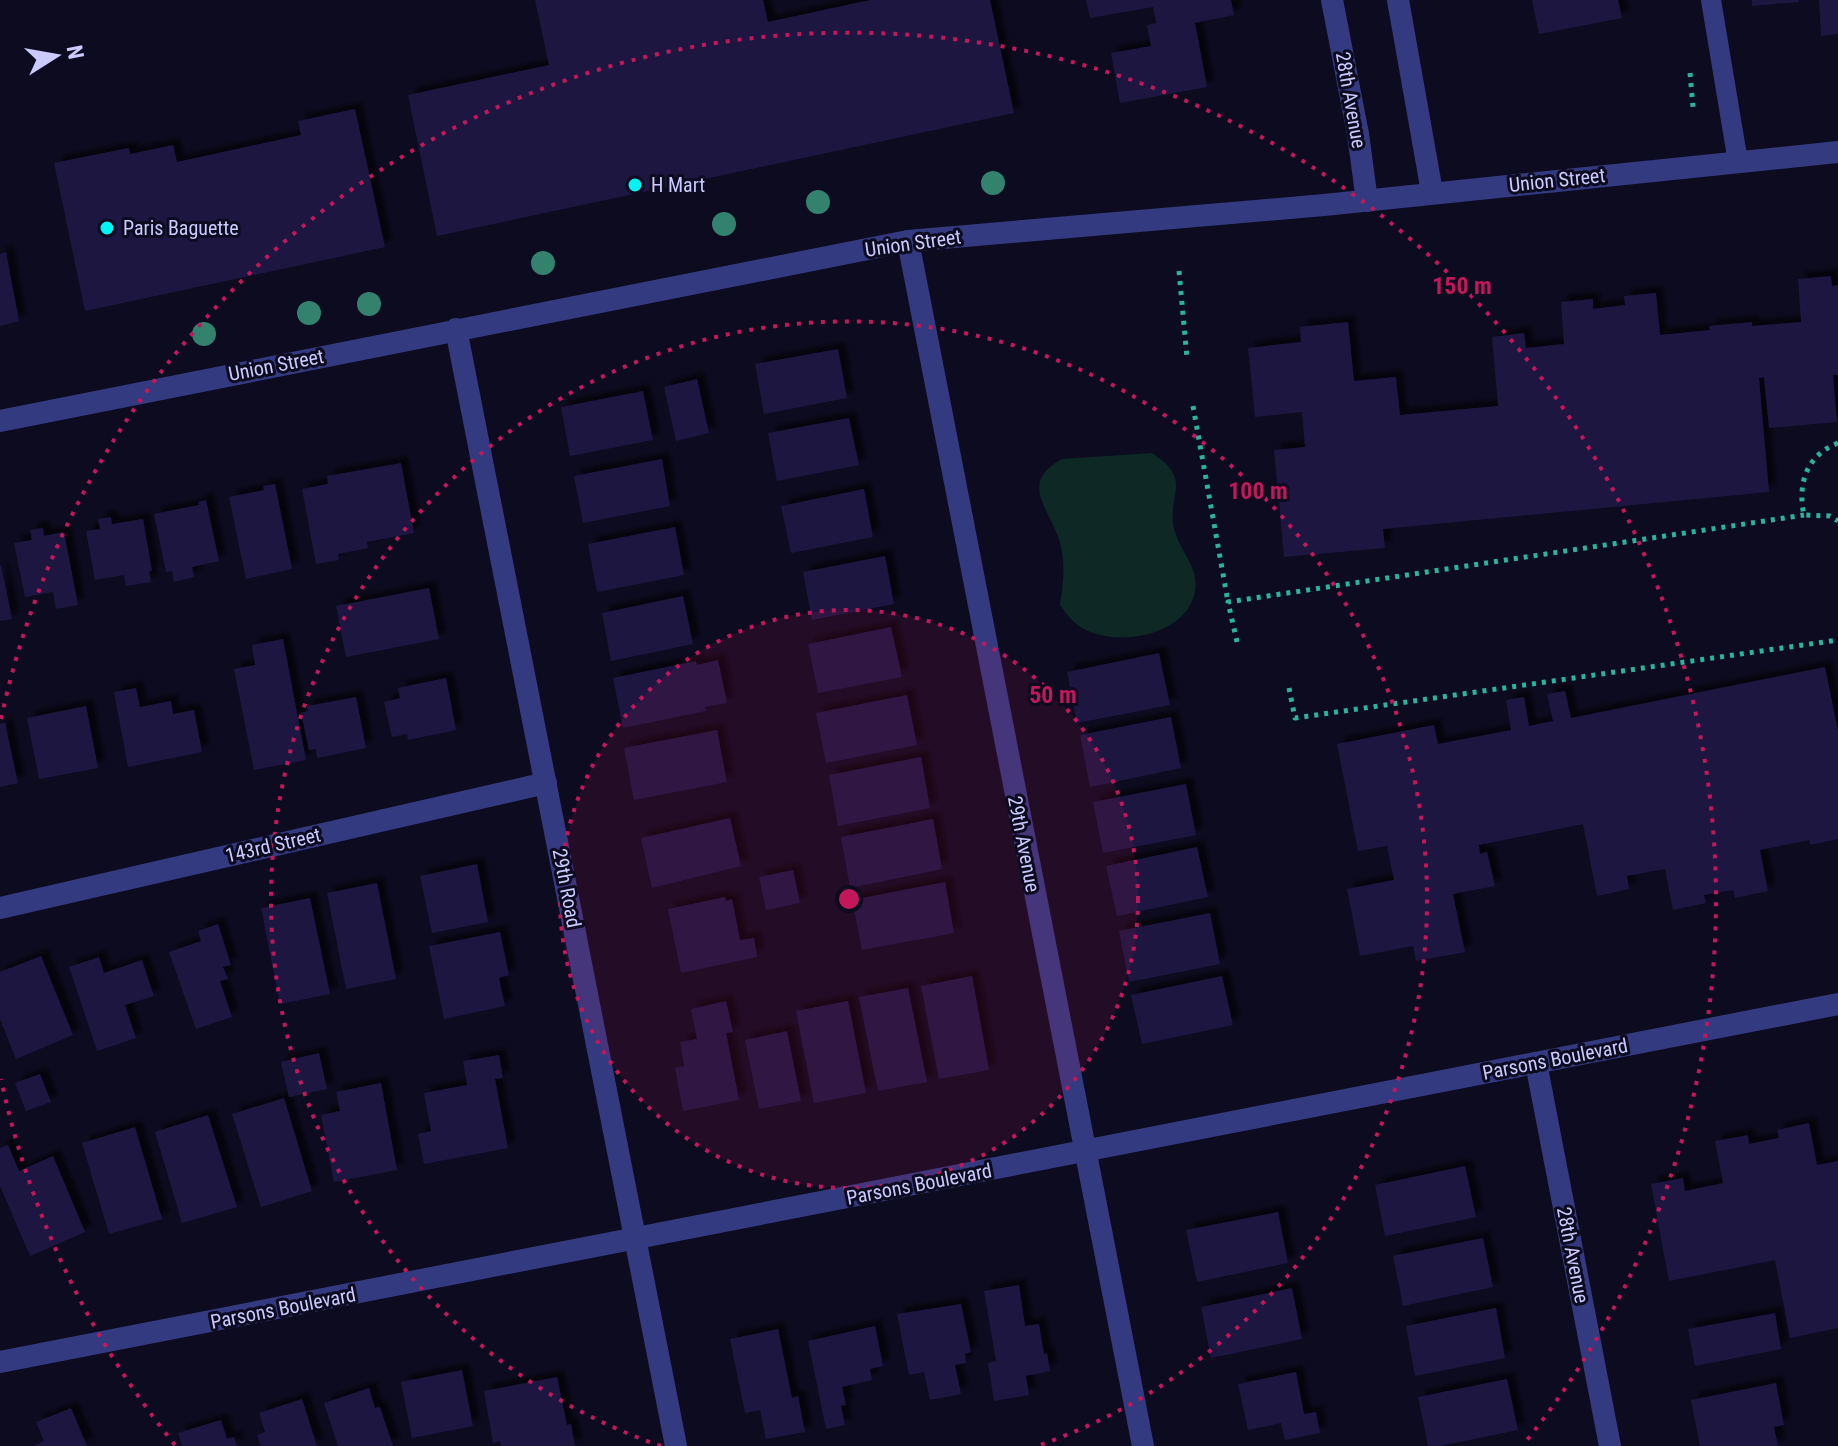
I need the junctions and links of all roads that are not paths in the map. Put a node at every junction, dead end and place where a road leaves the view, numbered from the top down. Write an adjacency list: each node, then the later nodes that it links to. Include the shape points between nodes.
1 (1332, 0): 7 (street, 28th Avenue)
2 (1398, 0): 6 (street)
3 (1711, 0): 5 (lane)
4 (1838, 152): 5 (street, Union Street)
5 (1738, 162): 6 (street, Union Street)
6 (1432, 192): 7 (street, Union Street)
7 (1367, 201): 8 (street, Union Street)
8 (908, 241): 9 (street, Union Street); 15 (street, 29th Avenue)
9 (456, 329): 10 (street, Union Street); 11 (street, 29th Road)
10 (0, 421)
11 (546, 783): 12 (street, 143rd Street); 16 (street, 29th Road)
12 (0, 908)
13 (1838, 1004): 14 (street, Parsons Boulevard)
14 (1536, 1063): 15 (street, Parsons Boulevard); 20 (street, 28th Avenue)
15 (1085, 1152): 16 (street, Parsons Boulevard); 19 (street, 29th Avenue)
16 (636, 1240): 17 (street, Parsons Boulevard); 18 (street, 29th Road)
17 (0, 1362)
18 (676, 1446)
19 (1143, 1446)
20 (1610, 1446)

